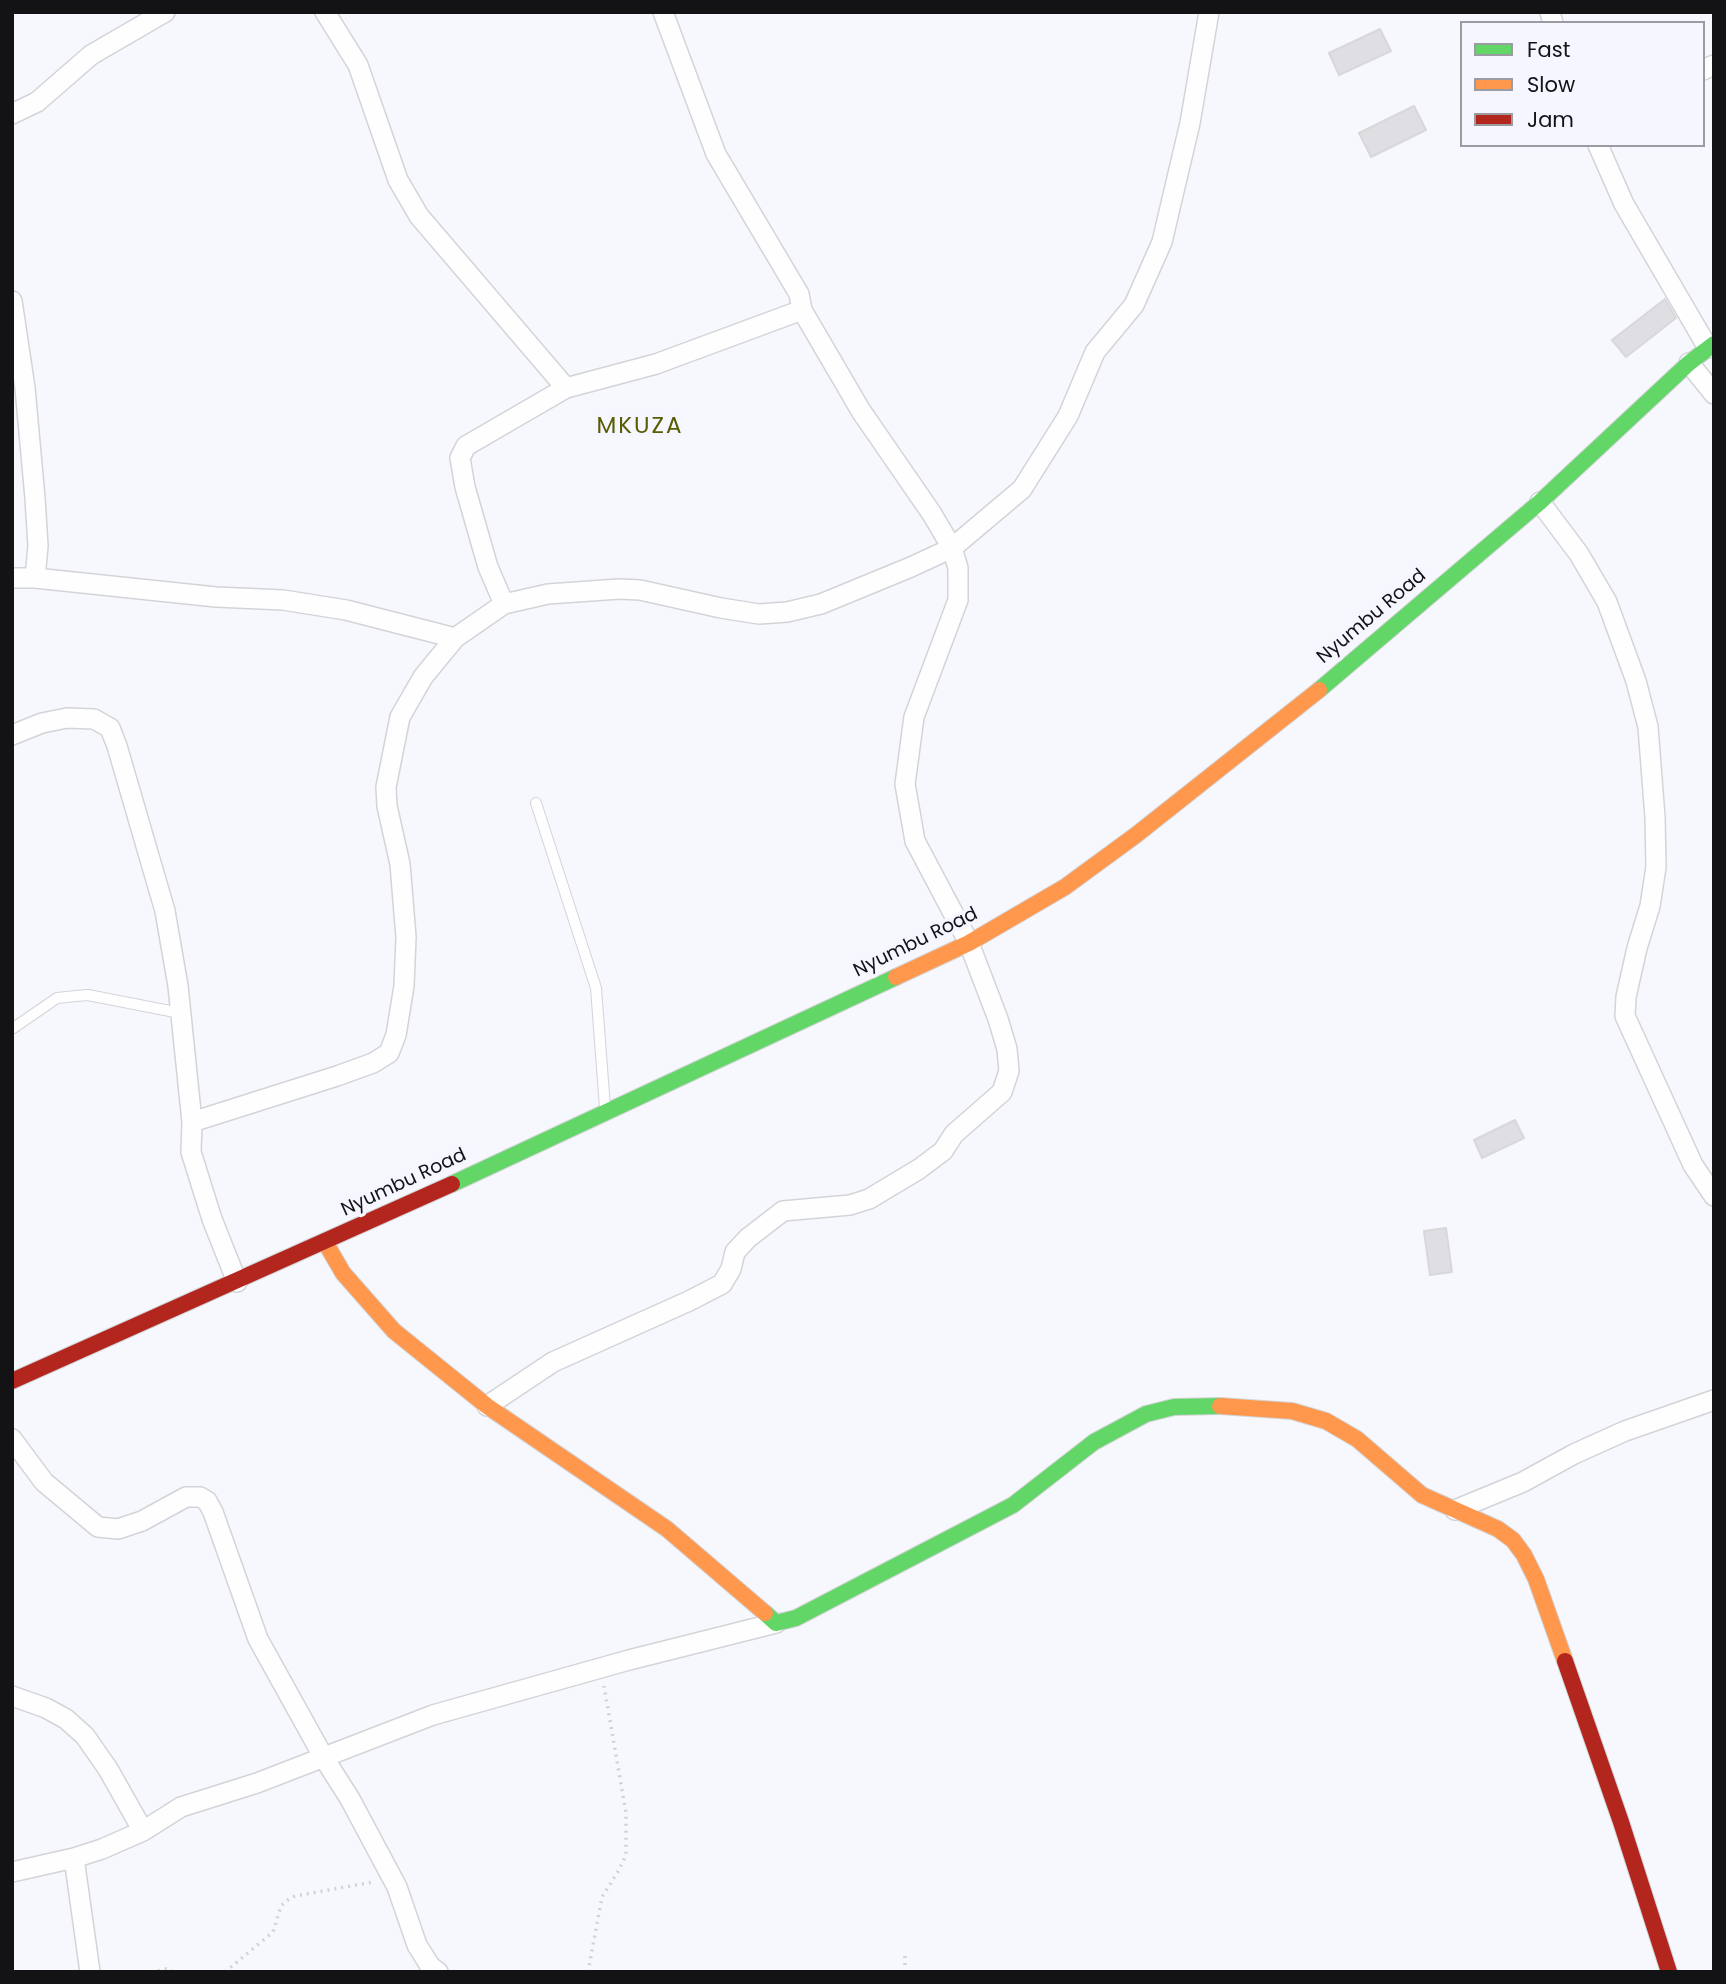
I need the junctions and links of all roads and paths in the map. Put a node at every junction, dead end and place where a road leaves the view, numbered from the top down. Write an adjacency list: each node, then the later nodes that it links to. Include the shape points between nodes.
1 (165, 12): 5 (street, via 91,55 37,102)
2 (325, 12): 11 (street, via 358,65 398,180 419,216)
3 (663, 12): 8 (street, via 716,154 799,294)
4 (1209, 12): 14 (street, via 1190,123 1162,242 1134,305 1096,352 1068,416 1022,489)
5 (12, 114)
6 (1599, 147): 9 (street, via 1623,204)
7 (12, 300): 16 (street, via 35,498)
8 (802, 310): 11 (street, via 656,364); 14 (street, via 861,411)
9 (1711, 346): 10 (street, Nyumbu Road)
10 (1689, 363): 12 (street); 13 (street, Nyumbu Road)
11 (566, 388): 17 (street, via 466,446 460,458 476,529)
12 (1714, 394)
13 (1540, 502): 21 (street, Nyumbu Road, via 1281,722 1136,835 1065,887); 26 (street, via 1607,602 1633,670 1648,727 1656,867 1625,1016 1693,1165)
14 (952, 548): 17 (street, via 821,604 787,612 747,612 619,589 548,594); 21 (street, via 958,568 958,600 914,716 905,784 915,841)
15 (12, 578): 16 (street)
16 (35, 578): 18 (street, via 283,600 346,610)
17 (504, 604): 18 (street)
18 (455, 638): 25 (street, via 423,677 400,717 386,787 400,864 406,937 404,986 389,1053 337,1076)
19 (12, 735): 22 (street, via 67,719 93,719 110,728 165,911)
20 (536, 803): 24 (lane, via 596,988)
21 (969, 943): 24 (street, Nyumbu Road); 31 (street, via 998,1019 1009,1071 1002,1092 954,1134 943,1151 869,1199 783,1211 735,1252 732,1269 722,1283 553,1362)
22 (180, 1013): 23 (lane, via 76,996 57,998); 25 (street)
23 (12, 1029)
24 (605, 1112): 27 (street, Nyumbu Road)
25 (192, 1122): 28 (street, via 191,1152)
26 (1714, 1196)
27 (325, 1242): 28 (street, Nyumbu Road); 31 (street, via 343,1273 394,1331)
28 (237, 1282): 29 (street, Nyumbu Road)
29 (12, 1381)
30 (1714, 1400): 33 (street, via 1625,1431)
31 (487, 1406): 34 (street, via 667,1529)
32 (12, 1439): 37 (street, via 44,1482 98,1527 118,1529 142,1521 186,1497 207,1501 258,1639)
33 (1455, 1510): 34 (street, via 1422,1495 1357,1439 1326,1421 1242,1407 1174,1407 1146,1414 1094,1442 1013,1505 796,1618); 50 (street, via 1513,1540 1536,1579)
34 (776, 1623): 35 (street)
35 (601, 1668): 37 (street, via 433,1715); 48 (path, via 626,1813 626,1856 602,1897)
36 (12, 1696): 38 (street, via 46,1708 85,1736)
37 (324, 1758): 38 (street, via 181,1807); 41 (street)
38 (143, 1831): 39 (street)
39 (74, 1858): 40 (street); 43 (street)
40 (12, 1872)
41 (392, 1877): 46 (path, via 286,1901 273,1932); 47 (street, via 417,1945)
42 (905, 1953): 49 (path)
43 (90, 1972)
44 (151, 1972): 45 (path)
45 (174, 1972)
46 (225, 1972)
47 (438, 1972)
48 (588, 1972)
49 (905, 1972)
50 (1669, 1972)

